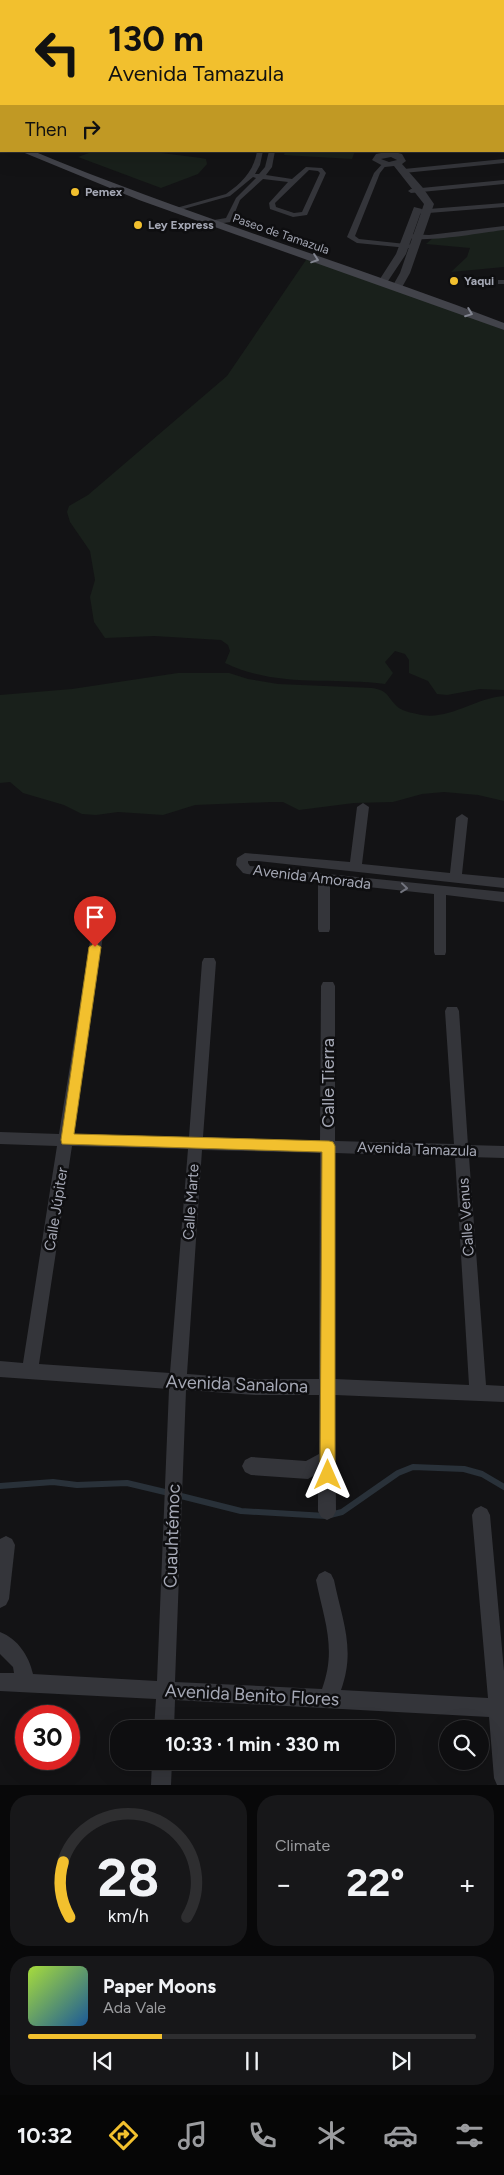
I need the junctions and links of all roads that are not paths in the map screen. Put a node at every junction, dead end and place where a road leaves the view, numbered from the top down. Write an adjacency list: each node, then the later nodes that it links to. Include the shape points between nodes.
1 (26, 152): 9 (main road, Paseo de Tamazula)
2 (47, 152): 12 (main road, Paseo de Tamazula)
3 (260, 153): 4 (street); 7 (street)
4 (272, 153): 8 (street)
5 (392, 160): 6 (street); 15 (street); 15 (street); 27 (street, via 377,173 351,237 358,241)
6 (504, 161)
7 (252, 174): 8 (street); 13 (street)
8 (264, 175): 10 (street); 14 (street)
9 (85, 178): 12 (main road); 20 (main road, Paseo de Tamazula)
10 (296, 179): 10 (street, via 271,205 279,212 303,216 323,171 305,168)
11 (504, 182): 15 (street)
12 (126, 185): 19 (main road, Paseo de Tamazula)
13 (240, 187): 14 (street); 16 (street)
14 (250, 188): 17 (street)
15 (416, 191): 21 (street); 22 (street, via 427,200)
16 (223, 196): 17 (street); 19 (street)
17 (236, 200): 23 (street)
18 (504, 205): 22 (street)
19 (186, 206): 20 (street); 23 (main road, Paseo de Tamazula)
20 (173, 210): 24 (main road, Paseo de Tamazula)
21 (416, 212): 22 (street); 27 (street)
22 (427, 212): 26 (street)
23 (228, 220): 24 (street); 29 (main road, Paseo de Tamazula)
24 (211, 223): 29 (main road, Paseo de Tamazula, one-way to 29)
25 (504, 228): 26 (street)
26 (419, 237): 27 (street); 28 (street)
27 (405, 241): 28 (street); 29 (street)
28 (415, 247): 30 (street)
29 (386, 278): 30 (main road, Paseo de Tamazula)
30 (399, 283): 31 (main road, Paseo de Tamazula); 32 (main road, Paseo de Tamazula, one-way to 32)
31 (504, 317)
32 (504, 328)
33 (363, 807): 35 (street)
34 (462, 818): 38 (street)
35 (355, 868): 36 (street, Avenida Amorada); 37 (street, Avenida Amorada, via 248,856 241,861 247,870)
36 (379, 870): 38 (street, Avenida Amorada); 40 (street)
37 (324, 879): 40 (street, Avenida Amorada); 44 (street)
38 (455, 879): 39 (street, Avenida Amorada)
39 (504, 883)
40 (377, 885): 41 (street, Avenida Amorada, one-way to 41)
41 (440, 891): 42 (street, Avenida Amorada); 45 (street)
42 (504, 897)
43 (98, 929): 50 (street, Calle Júpiter)
44 (324, 929)
45 (440, 952)
46 (209, 962): 51 (street, Calle Marte)
47 (328, 986): 52 (street, Calle Tierra)
48 (452, 1011): 53 (street, Calle Venus)
49 (0, 1138): 50 (street, Avenida Tamazula)
50 (67, 1140): 51 (street, Avenida Tamazula); 56 (street, Calle Júpiter)
51 (196, 1142): 52 (street, Avenida Tamazula); 57 (street, Calle Marte)
52 (329, 1146): 53 (street, Avenida Tamazula); 58 (street, Calle Tierra)
53 (462, 1150): 54 (street, Avenida Tamazula); 59 (street, Calle Venus)
54 (504, 1152)
55 (0, 1369): 56 (street, Avenida Sanalona)
56 (30, 1371): 57 (street, Avenida Sanalona)
57 (178, 1382): 58 (street, Avenida Sanalona); 71 (street, Cuauhtémoc)
58 (327, 1387): 59 (street, Avenida Sanalona); 61 (street, Calle Tierra)
59 (478, 1392): 60 (street, Avenida Sanalona)
60 (504, 1394)
61 (328, 1458): 62 (street, via 308,1470); 63 (street, Calle Tierra)
62 (251, 1466)
63 (327, 1511)
64 (481, 1515): 73 (street)
65 (6, 1545): 67 (street)
66 (325, 1580): 72 (street, via 338,1630 338,1667)
67 (0, 1599)
68 (0, 1641): 70 (street, via 21,1662)
69 (0, 1682): 70 (street, Avenida Benito Flores)
70 (25, 1684): 71 (street, Avenida Benito Flores)
71 (165, 1690): 72 (street, Avenida Benito Flores); 74 (street, Cuauhtémoc)
72 (328, 1699): 73 (street, Avenida Benito Flores)
73 (501, 1707): 76 (street)
74 (164, 1720)
75 (162, 1770): 77 (street)
76 (504, 1778)
77 (161, 1785)

